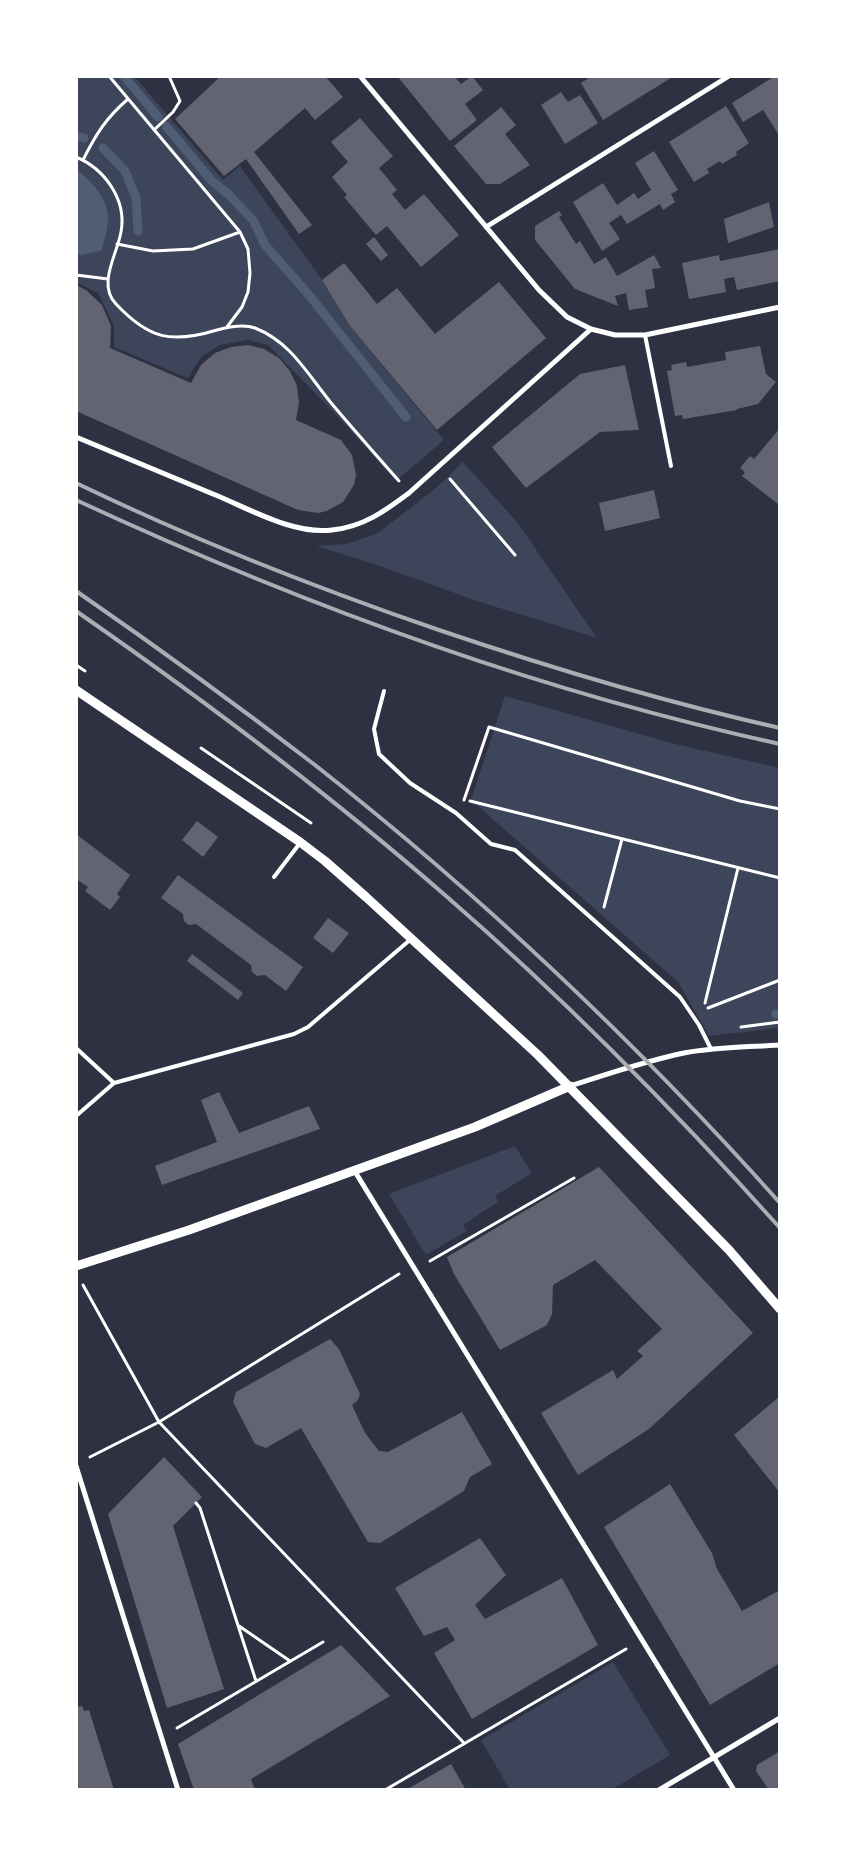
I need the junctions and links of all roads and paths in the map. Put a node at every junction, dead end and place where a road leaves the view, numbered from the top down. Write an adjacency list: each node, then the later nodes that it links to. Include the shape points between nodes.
1 (109, 76): 5 (path)
2 (169, 76): 6 (path, via 180,101)
3 (360, 76): 9 (street)
4 (729, 76): 9 (street)
5 (128, 99): 6 (path); 8 (path, via 96,132)
6 (154, 130): 10 (path)
7 (76, 157): 8 (path)
8 (83, 160): 11 (path, via 99,171 118,198 121,232)
9 (486, 227): 16 (street, via 554,305)
10 (240, 232): 11 (path, via 193,249 152,251); 15 (path, via 248,248 248,292)
11 (117, 244): 13 (path)
12 (76, 275): 13 (path)
13 (108, 279): 15 (path, via 109,293 114,302 132,320 156,336 180,338)
14 (780, 307): 17 (street)
15 (227, 327): 21 (path, via 252,326 288,348 330,402)
16 (591, 329): 17 (street, via 615,335); 19 (street)
17 (645, 334): 20 (lane)
18 (76, 437): 21 (street, via 287,525 310,529 330,531 352,527 377,516)
19 (438, 466): 21 (street); 22 (path)
20 (671, 466)
21 (409, 492)
22 (515, 555)
23 (76, 690): 29 (street)
24 (384, 691): 27 (lane, via 374,729 379,754 410,783)
25 (464, 799): 26 (path, via 489,727 740,801); 27 (path); 28 (path)
26 (780, 809)
27 (456, 813): 38 (lane, via 492,844 515,850 680,998 699,1025)
28 (622, 839): 30 (path); 33 (path)
29 (300, 842): 31 (lane); 34 (street)
30 (738, 868): 32 (path); 35 (path, via 703,1010)
31 (274, 877)
32 (780, 878)
33 (604, 908)
34 (412, 938): 39 (lane, via 308,1027 294,1034); 40 (street)
35 (780, 980)
36 (780, 1045): 38 (street)
37 (76, 1048): 39 (lane)
38 (710, 1049): 40 (street, via 658,1058)
39 (114, 1083): 41 (lane)
40 (570, 1086): 42 (street, via 475,1127); 47 (street, via 729,1250)
41 (76, 1116)
42 (354, 1170): 44 (street, via 189,1230); 45 (street)
43 (574, 1178): 45 (path)
44 (76, 1266)
45 (413, 1268): 48 (path); 53 (street)
46 (81, 1280): 48 (path)
47 (780, 1309)
48 (159, 1422): 49 (path); 59 (path)
49 (84, 1460)
50 (76, 1466): 58 (street)
51 (196, 1503): 52 (path)
52 (238, 1626): 55 (path); 56 (path)
53 (641, 1640): 59 (path); 60 (street)
54 (323, 1642): 55 (path)
55 (290, 1660): 56 (path)
56 (256, 1681): 58 (path)
57 (780, 1718): 60 (street)
58 (162, 1737): 61 (street)
59 (464, 1743): 62 (path)
60 (713, 1758): 63 (street); 64 (street)
61 (178, 1790)
62 (385, 1790)
63 (659, 1790)
64 (734, 1790)

